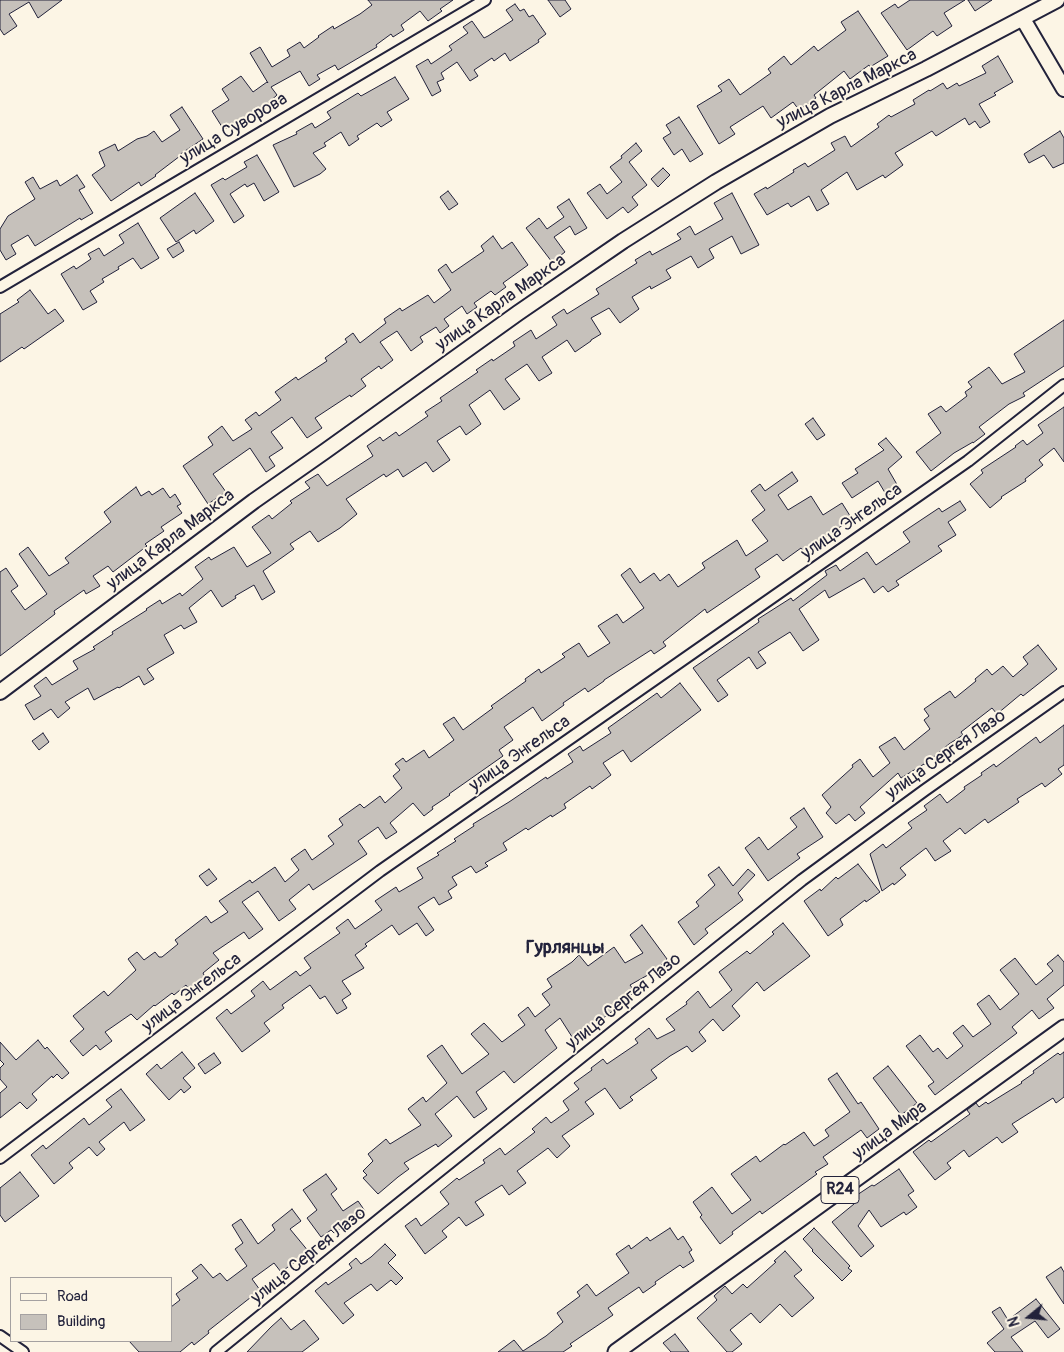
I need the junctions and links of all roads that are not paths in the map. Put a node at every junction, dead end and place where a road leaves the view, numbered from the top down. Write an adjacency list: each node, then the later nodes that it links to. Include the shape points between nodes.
1 (485, 0): 5 (street, улица Суворова)
2 (1057, 0): 3 (street, улица Карла Маркса)
3 (1023, 19): 4 (street); 7 (street, улица Карла Маркса, via 830,116 724,176 623,241 254,501)
4 (1064, 89)
5 (0, 286)
6 (1064, 385): 10 (street, улица Энгельса, via 968,461 380,871)
7 (0, 692)
8 (1064, 692): 13 (street, улица Сергея Лазо, via 802,880)
9 (1064, 1028): 14 (main road, улица Мира / R24)
10 (0, 1158)
11 (0, 1336): 12 (street)
12 (23, 1352)
13 (216, 1352)
14 (616, 1352)

